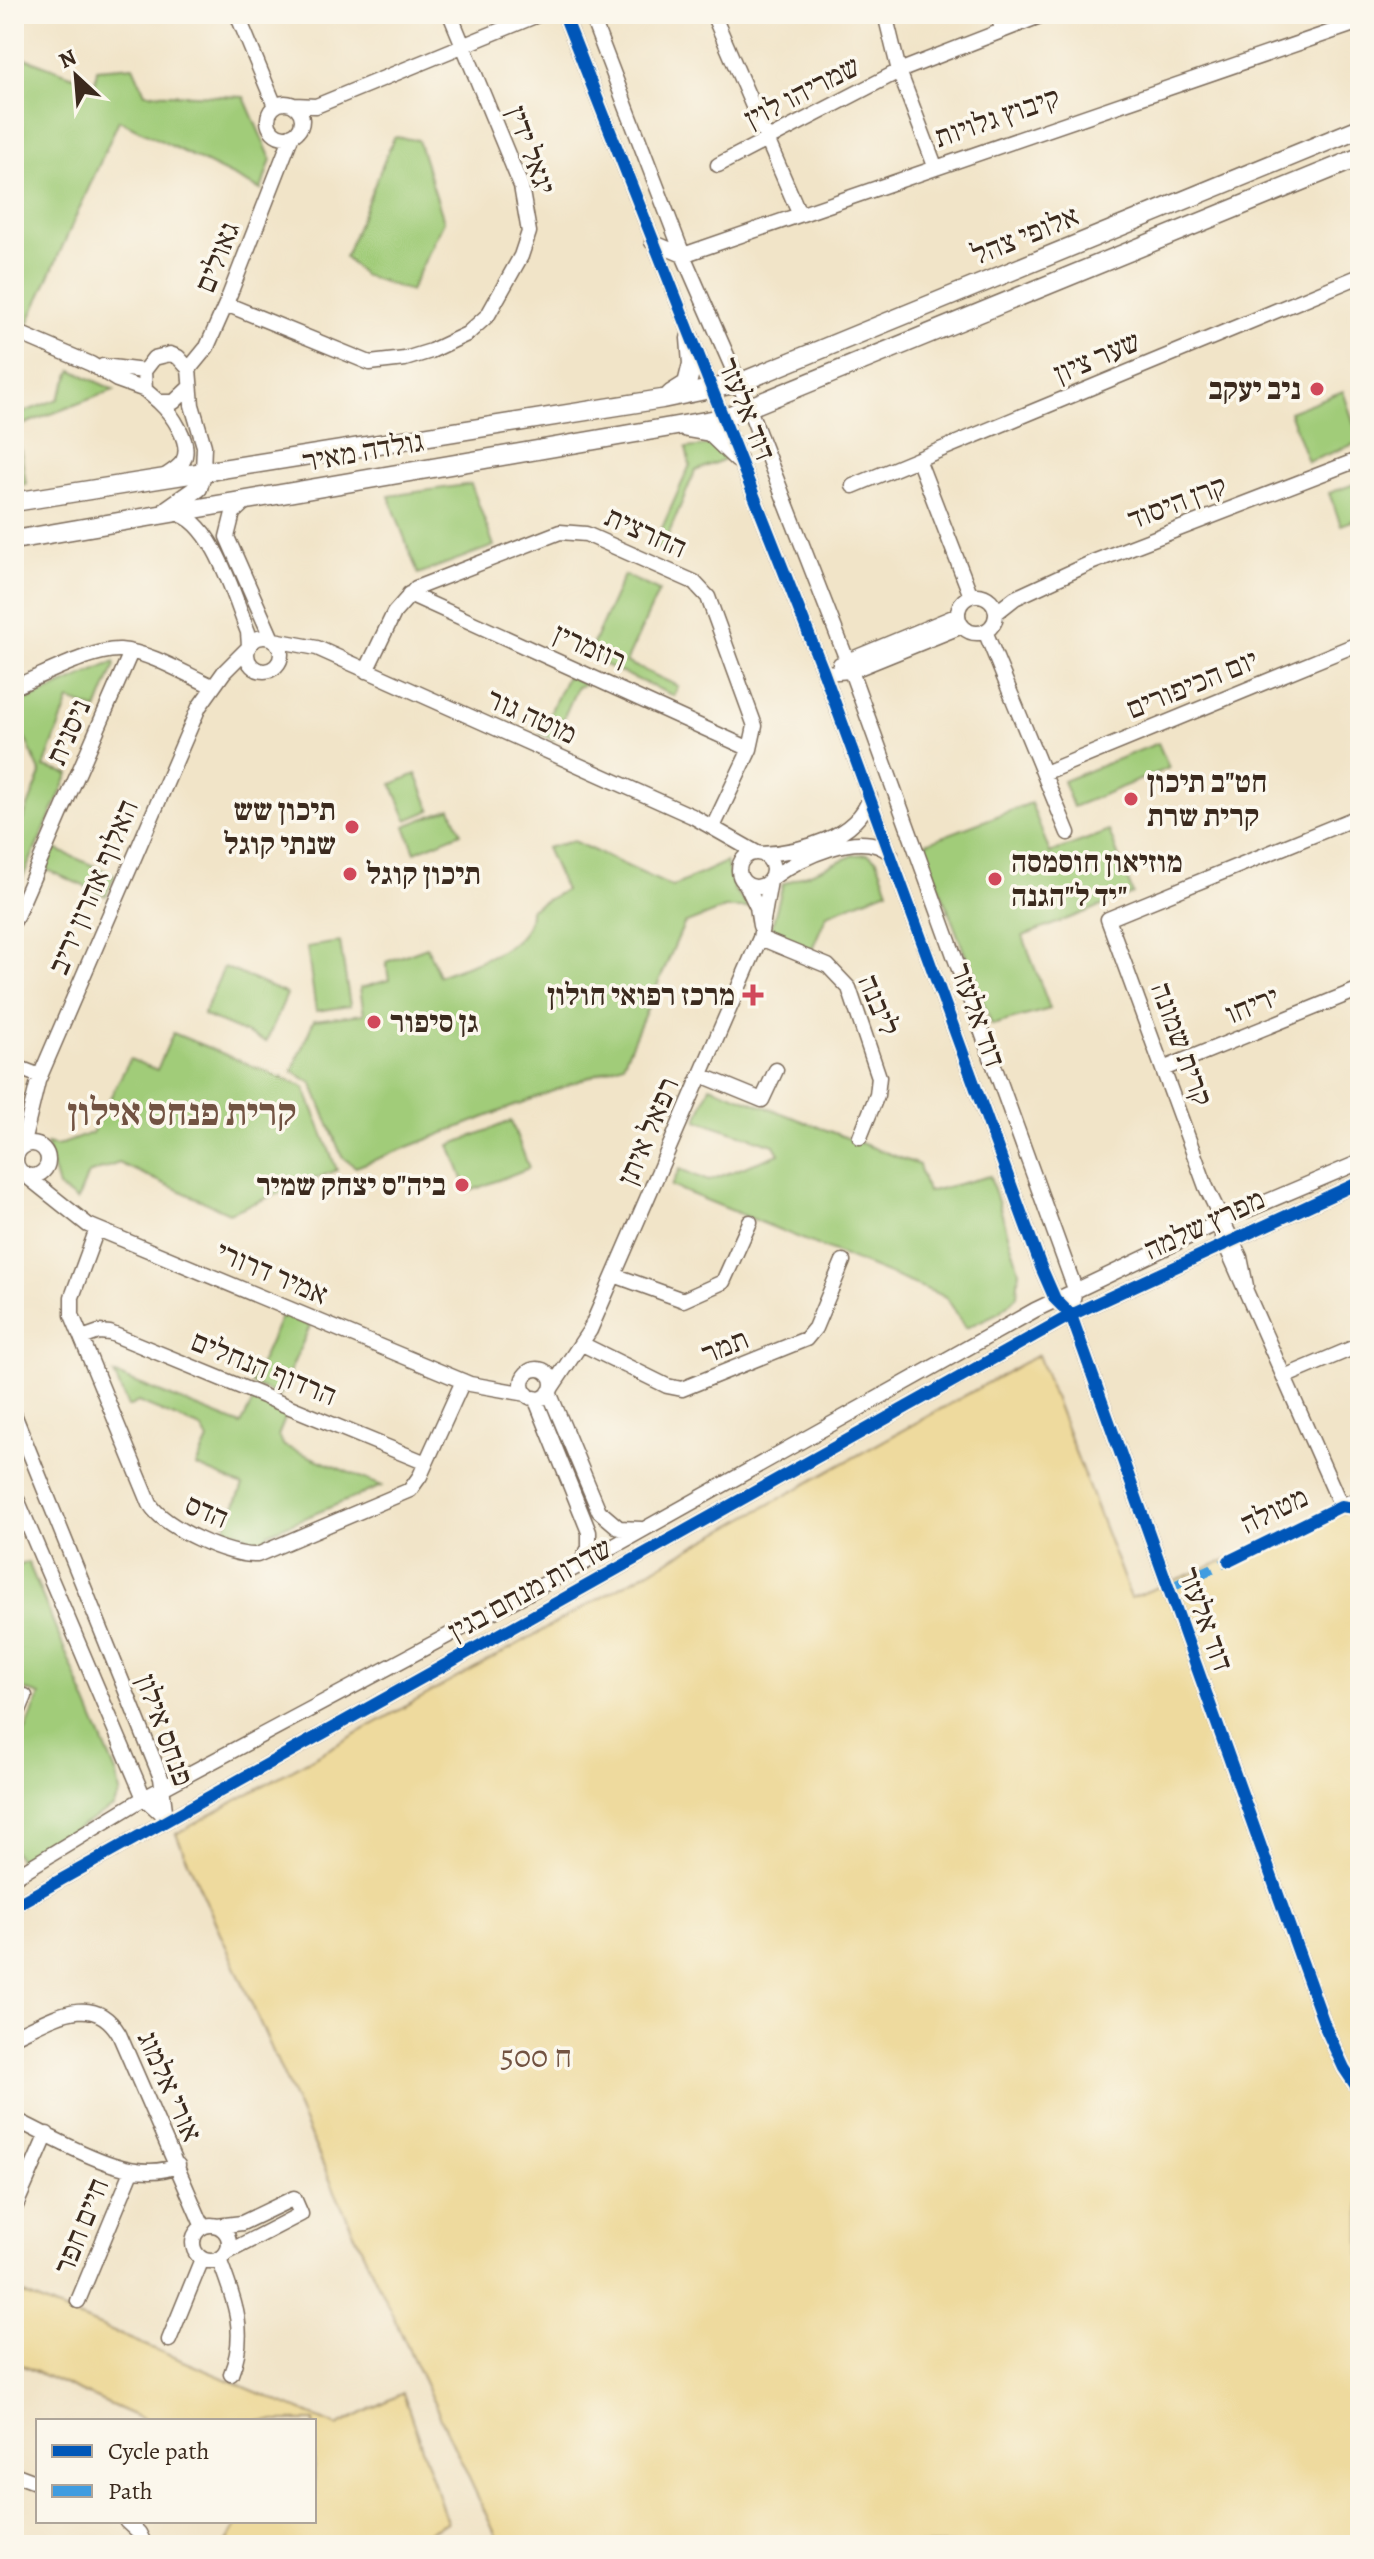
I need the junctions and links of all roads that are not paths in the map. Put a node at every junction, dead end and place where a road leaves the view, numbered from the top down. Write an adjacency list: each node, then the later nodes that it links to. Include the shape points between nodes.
1 (237, 14): 15 (street)
2 (450, 14): 12 (street, יגאל ידין)
3 (540, 14): 12 (street)
4 (592, 14): 9 (street, דוד אלעזר, via 580,23); 28 (street, דוד אלעזר)
5 (713, 14): 21 (street)
6 (885, 14): 13 (street)
7 (998, 14): 11 (street)
8 (1045, 14): 11 (street, שמריהו לוין)
9 (561, 18): 27 (street, דוד אלעזר)
10 (1360, 22): 25 (street, קיבוץ גלויות)
11 (1002, 30): 13 (street, שמריהו לוין)
12 (462, 48): 16 (street); 30 (street, יגאל ידין, via 521,186 529,232 488,315 467,334 431,351 370,363)
13 (899, 71): 21 (street, שמריהו לוין); 25 (street)
14 (294, 105): 15 (street); 16 (street); 17 (street)
15 (275, 106): 19 (street, via 268,121)
16 (316, 106): 17 (street)
17 (302, 120): 20 (street)
18 (1360, 128): 36 (main road, אלופי צהל)
19 (276, 135): 20 (street); 23 (street)
20 (292, 135): 23 (street, גאולים)
21 (769, 139): 24 (street, שמריהו לוין); 26 (street)
22 (1360, 157): 42 (main road, אלופי צהל)
23 (284, 161): 30 (street, גאולים)
24 (718, 165)
25 (935, 166): 26 (street, קיבוץ גלויות)
26 (799, 213): 28 (street, קיבוץ גלויות)
27 (652, 242): 28 (street); 32 (street, דוד אלעזר)
28 (683, 255): 36 (street, דוד אלעזר)
29 (1360, 276): 47 (street, שער ציון)
30 (226, 304): 34 (street, גאולים, via 207,347)
31 (14, 331): 33 (street)
32 (690, 338): 39 (street, דוד אלעזר); 40 (main road, via 687,384)
33 (91, 364): 35 (street); 38 (street)
34 (189, 369): 35 (street, via 170,354 154,358); 37 (street)
35 (144, 371): 38 (street)
36 (739, 383): 39 (main road, אלופי צהל); 42 (street, דוד אלעזר)
37 (190, 387): 41 (street, via 174,402); 45 (street)
38 (145, 390): 41 (street)
39 (711, 390): 40 (main road, גולדה מאיר); 43 (street, דוד אלעזר)
40 (662, 399): 49 (main road, גולדה מאיר)
41 (159, 402): 51 (street, via 172,415 186,450 183,463)
42 (749, 410): 43 (main road, אלופי צהל); 67 (street, דוד אלעזר)
43 (723, 418): 44 (main road, גולדה מאיר); 46 (street, דוד אלעזר)
44 (672, 425): 46 (main road, via 710,432); 53 (main road, גולדה מאיר)
45 (204, 446): 49 (street, via 210,462); 50 (street)
46 (738, 459): 71 (street, דוד אלעזר)
47 (918, 459): 52 (street, שער ציון); 58 (street)
48 (1360, 459): 59 (street, קרן היסוד, via 1093,562)
49 (226, 467): 50 (main road, גולדה מאיר)
50 (203, 471): 51 (main road, גולדה מאיר); 55 (main road, via 198,488)
51 (162, 478): 54 (main road, גולדה מאיר)
52 (853, 486)
53 (248, 500): 55 (main road, גולדה מאיר); 62 (street, via 230,520 228,542)
54 (14, 502)
55 (164, 514): 56 (main road, גולדה מאיר); 64 (street, via 193,521 208,538 248,632)
56 (14, 540)
57 (409, 594): 70 (street, החרצית); 74 (street, רוזמרין); 74 (street, החרצית, via 430,580 572,530 692,581 708,597 753,717)
58 (971, 596): 59 (street, via 982,596); 60 (street, via 961,603)
59 (994, 607): 61 (street, via 993,623)
60 (960, 620): 61 (street, via 973,632); 67 (street)
61 (985, 631): 75 (street)
62 (273, 639): 64 (street, via 259,637); 65 (street, מוטה גור); 68 (street, via 281,654)
63 (1360, 643): 75 (street, יום הכיפורים)
64 (248, 647): 69 (street); 72 (street, האלוף אהרון יריב)
65 (317, 648): 68 (street, via 297,652); 70 (street, מוטה גור)
66 (131, 652): 72 (street); 73 (street, via 104,652); 85 (street, ניסנית)
67 (849, 665): 71 (street); 111 (street, דוד אלעזר)
68 (276, 666): 69 (street)
69 (256, 669): 72 (street, via 238,669)
70 (366, 671): 78 (street, מוטה גור)
71 (824, 673): 76 (street, דוד אלעזר)
72 (214, 685): 92 (street, האלוף אהרון יריב, via 199,707)
73 (14, 687)
74 (750, 749): 78 (street, החרצית)
75 (1044, 773): 79 (street)
76 (870, 797): 80 (street, via 862,815 847,829 800,848); 81 (street, דוד אלעזר)
77 (1360, 816): 89 (street, קרית שמונה, via 1108,919)
78 (718, 830): 80 (street, מוטה גור); 82 (street, via 735,852)
79 (1068, 833)
80 (759, 854): 82 (street, via 744,858); 83 (street, via 773,865)
81 (891, 854): 83 (street, via 873,845 844,845 794,864); 109 (street, דוד אלעזר)
82 (739, 870): 84 (street)
83 (771, 880): 84 (street, via 756,888); 86 (street, רפאל איתן)
84 (746, 884): 86 (street, via 757,907)
85 (14, 921)
86 (760, 938): 91 (street, רפאל איתן); 94 (street, ליבנה, via 828,966 847,984 879,1077)
87 (1360, 989): 89 (street, יריחו)
88 (14, 1066): 92 (street)
89 (1163, 1069): 101 (street, קרית שמונה)
90 (776, 1070): 91 (street, via 762,1100)
91 (701, 1075): 110 (street, רפאל איתן)
92 (40, 1076): 93 (street, האלוף אהרון יריב)
93 (30, 1117): 95 (street); 96 (street, האלוף אהרון יריב)
94 (860, 1137)
95 (41, 1148): 96 (street, via 32,1144); 98 (street)
96 (18, 1152): 99 (street)
97 (1360, 1162): 103 (street, מפרץ שלמה)
98 (47, 1163): 99 (street, via 39,1175); 102 (street)
99 (20, 1174): 102 (street, אמיר דרורי)
100 (1360, 1182): 107 (street, מפרץ שלמה)
101 (1206, 1187): 103 (street, קרית שמונה); 105 (street, קרית שמונה)
102 (58, 1201): 106 (street, אמיר דרורי)
103 (1224, 1220): 105 (street, מפרץ שלמה); 107 (street)
104 (750, 1222): 110 (street, via 723,1282 683,1300)
105 (1210, 1227): 111 (street, מפרץ שלמה)
106 (97, 1229): 115 (street, הדס, via 71,1300); 121 (street, אמיר דרורי)
107 (1227, 1240): 114 (street, מפרץ שלמה); 120 (street)
108 (843, 1261): 116 (street, תמר, via 808,1338 692,1387 670,1387)
109 (1041, 1267): 112 (street, דוד אלעזר); 113 (street)
110 (614, 1275): 116 (street, רפאל איתן)
111 (1075, 1289): 112 (street, מפרץ שלמה); 114 (street, דוד אלעזר)
112 (1055, 1299): 113 (street, שדרות מנחם בגין); 114 (street, דוד אלעזר)
113 (1035, 1310): 128 (street, שדרות מנחם בגין)
114 (1071, 1315): 138 (street, שדרות מנחם בגין); 142 (street, דוד אלעזר, via 1326,2029)
115 (82, 1338): 125 (street, הרדוף הנחלים, via 110,1333); 125 (street, הדס, via 154,1511 169,1525 238,1553 267,1553 399,1497 414,1485)
116 (582, 1344): 118 (street); 122 (street, רפאל איתן)
117 (1360, 1345): 120 (street)
118 (540, 1369): 119 (street); 122 (street, via 550,1375)
119 (525, 1375): 121 (street, אמיר דרורי, via 501,1383); 123 (street, via 522,1386)
120 (1284, 1377): 127 (street, מטולה, via 1341,1506)
121 (468, 1383): 123 (street, אמיר דרורי); 125 (street, הדס)
122 (550, 1390): 123 (street); 128 (street, via 599,1511 624,1530)
123 (531, 1396): 129 (street, via 589,1532 588,1552)
124 (14, 1414): 132 (street, פנחס אילון)
125 (426, 1463)
126 (14, 1492): 133 (street, פנחס אילון)
127 (1360, 1498)
128 (649, 1527): 129 (street, שדרות מנחם בגין)
129 (578, 1566): 134 (street, שדרות מנחם בגין)
130 (25, 1696): 131 (street)
131 (14, 1722)
132 (148, 1752): 134 (street, via 170,1772); 135 (street, פנחס אילון)
133 (128, 1762): 136 (street, פנחס אילון); 137 (street, via 129,1791)
134 (197, 1769): 135 (street, שדרות מנחם בגין)
135 (163, 1788): 136 (street, שדרות מנחם בגין); 138 (street, פנחס אילון)
136 (144, 1798): 137 (street, שדרות מנחם בגין); 138 (street, פנחס אילון)
137 (116, 1814): 139 (street, שדרות מנחם בגין)
138 (166, 1818): 140 (street, שדרות מנחם בגין)
139 (14, 1877)
140 (14, 1906)
141 (14, 2036): 145 (street, אורי אלמוג, via 70,2011 103,2014 119,2034)
142 (1360, 2092)
143 (14, 2119): 144 (street)
144 (47, 2134): 146 (street); 147 (street)
145 (178, 2165): 146 (street); 148 (street, אורי אלמוג)
146 (132, 2171): 151 (street, חיים חפר)
147 (14, 2210)
148 (210, 2227): 149 (street, אורי אלמוג, via 228,2238); 149 (street, via 242,2223 294,2198 301,2214); 150 (street, via 193,2243)
149 (222, 2256): 150 (street); 153 (street, via 240,2323)
150 (202, 2259): 152 (street)
151 (78, 2301)
152 (169, 2340)
153 (231, 2374)
154 (14, 2474): 155 (street)
155 (36, 2482)
156 (128, 2523): 157 (street)
157 (145, 2545)

